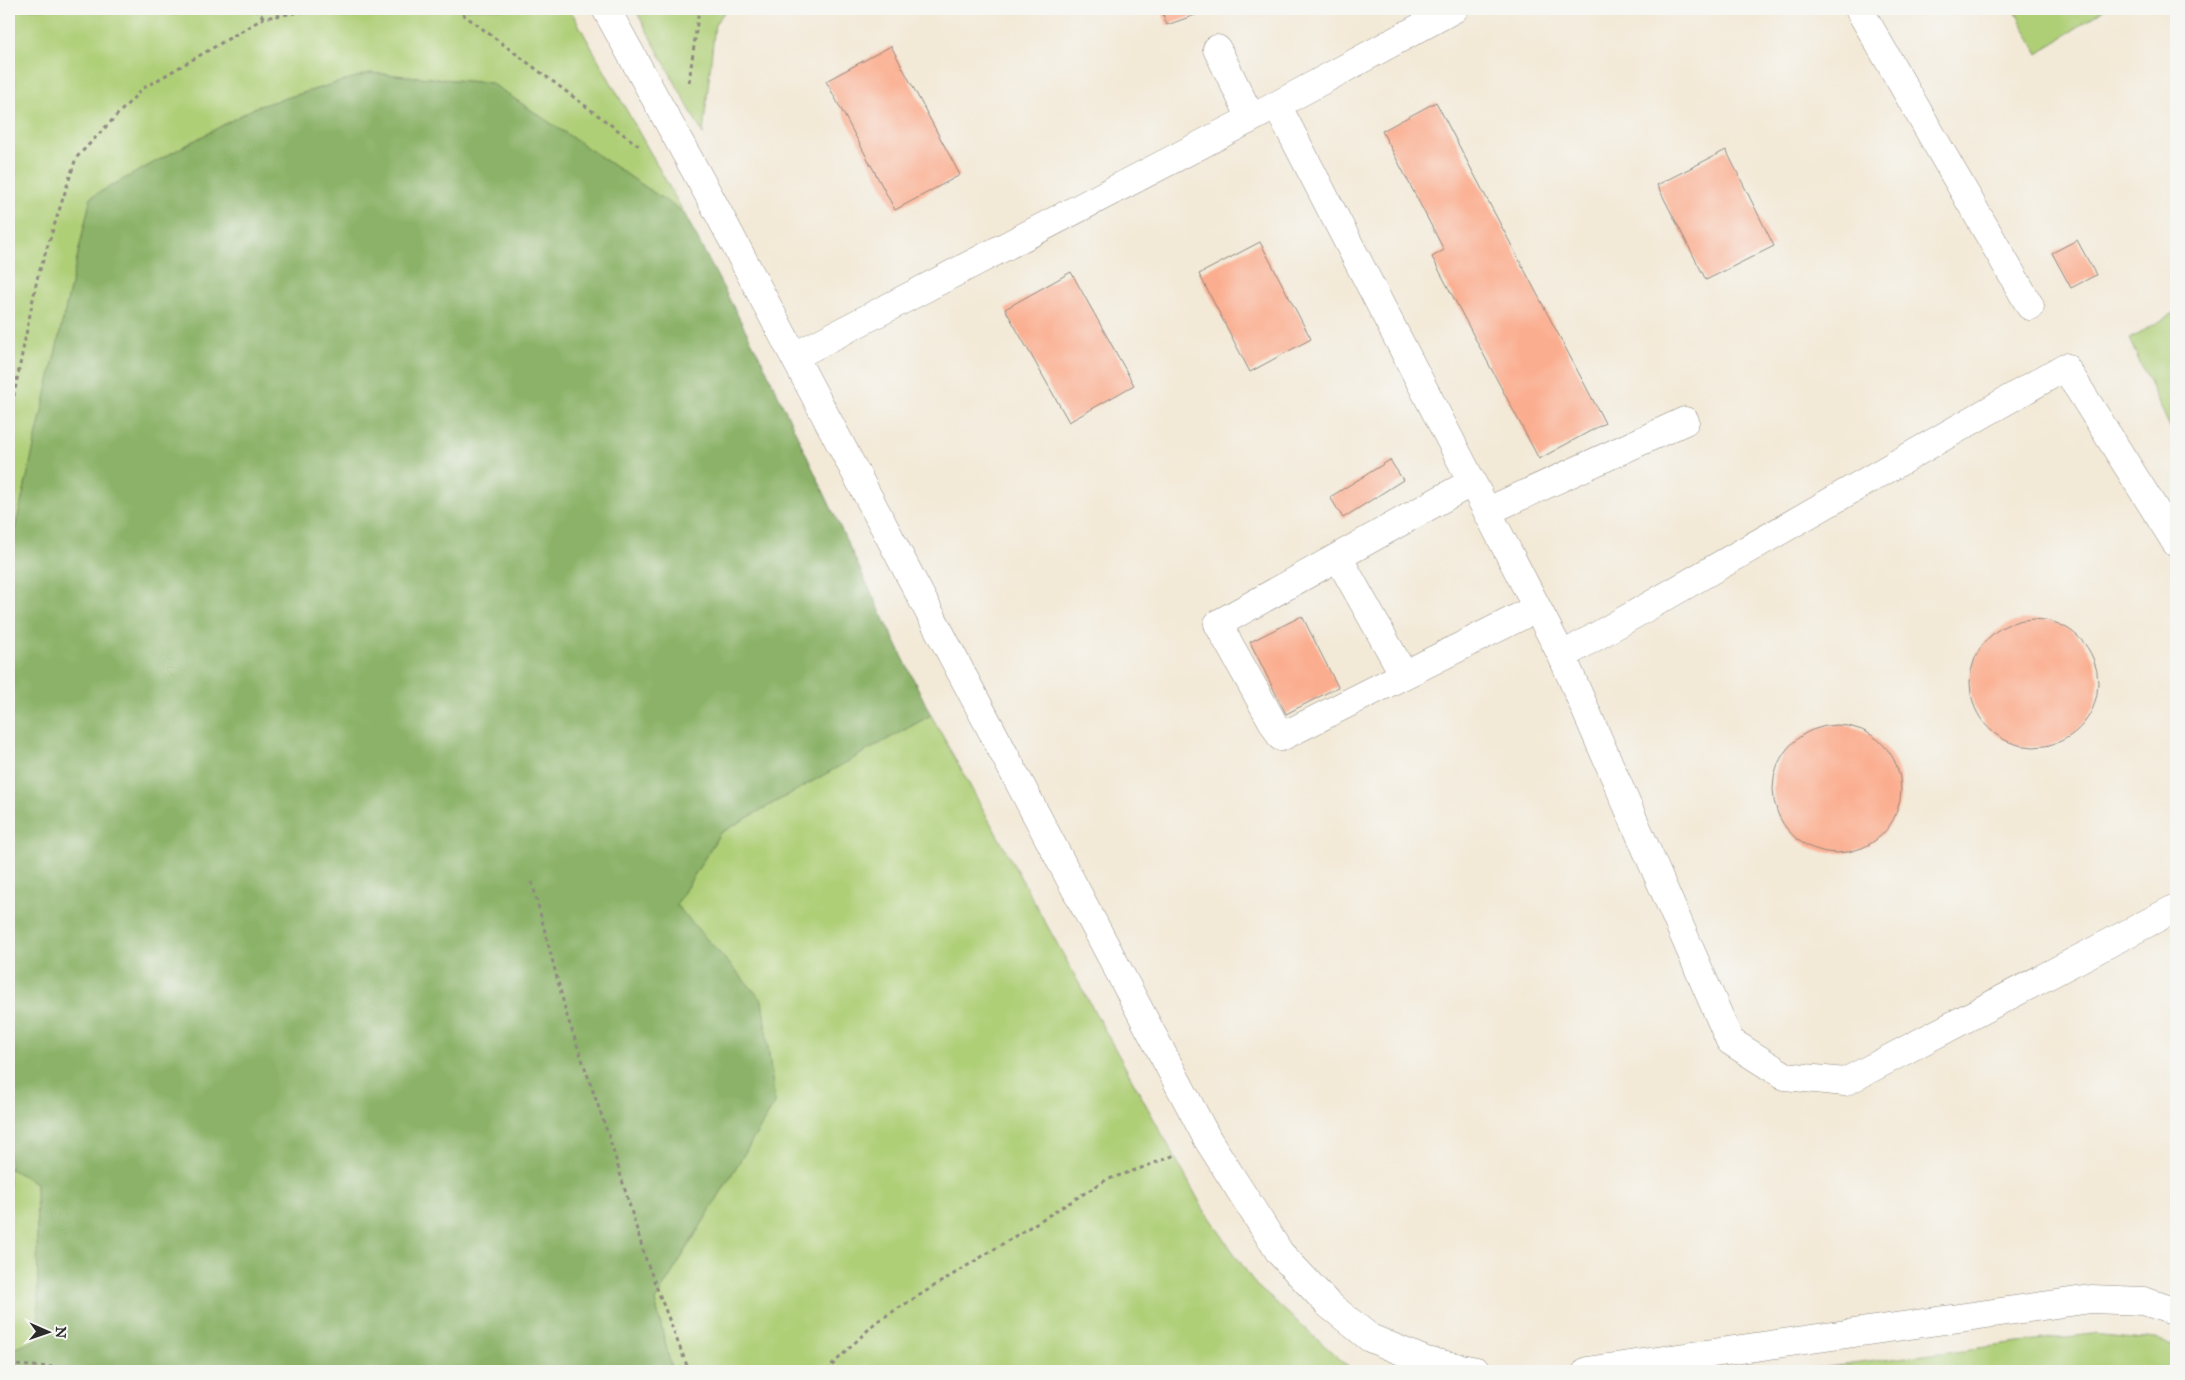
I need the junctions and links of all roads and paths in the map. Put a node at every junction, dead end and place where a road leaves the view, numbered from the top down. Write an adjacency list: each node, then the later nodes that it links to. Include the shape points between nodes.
1 (255, 9): 8 (path)
2 (319, 9): 8 (path)
3 (456, 9): 13 (path)
4 (606, 9): 15 (street)
5 (699, 9): 10 (path)
6 (1454, 9): 11 (street)
7 (1859, 9): 14 (street)
8 (264, 18): 16 (path, via 142,89 76,158 37,279)
9 (1217, 49): 12 (street)
10 (688, 85)
11 (1277, 105): 12 (street); 18 (street)
12 (1252, 118): 15 (street)
13 (642, 148)
14 (2030, 306)
15 (795, 356): 27 (street)
16 (9, 420)
17 (1685, 421): 19 (street)
18 (1472, 482): 19 (street); 21 (street)
19 (1488, 511): 22 (street)
20 (2176, 543): 23 (street, via 2065,367)
21 (1338, 557): 24 (street); 24 (street, via 1218,624 1281,737)
22 (1537, 608): 23 (street); 24 (street)
23 (1562, 656): 26 (street, via 1730,1041 1785,1076 1845,1082)
24 (1404, 675)
25 (532, 882): 31 (path, via 567,1016 610,1140 646,1260)
26 (2176, 908)
27 (1208, 1140): 32 (path, via 1106,1180 876,1322); 33 (street, via 1280,1253 1328,1304 1370,1338 1426,1361)
28 (2176, 1312): 34 (street, via 2144,1301 2091,1300)
29 (9, 1365): 30 (path, via 58,1367)
30 (70, 1371)
31 (689, 1371)
32 (826, 1371)
33 (1476, 1371)
34 (1587, 1371)

